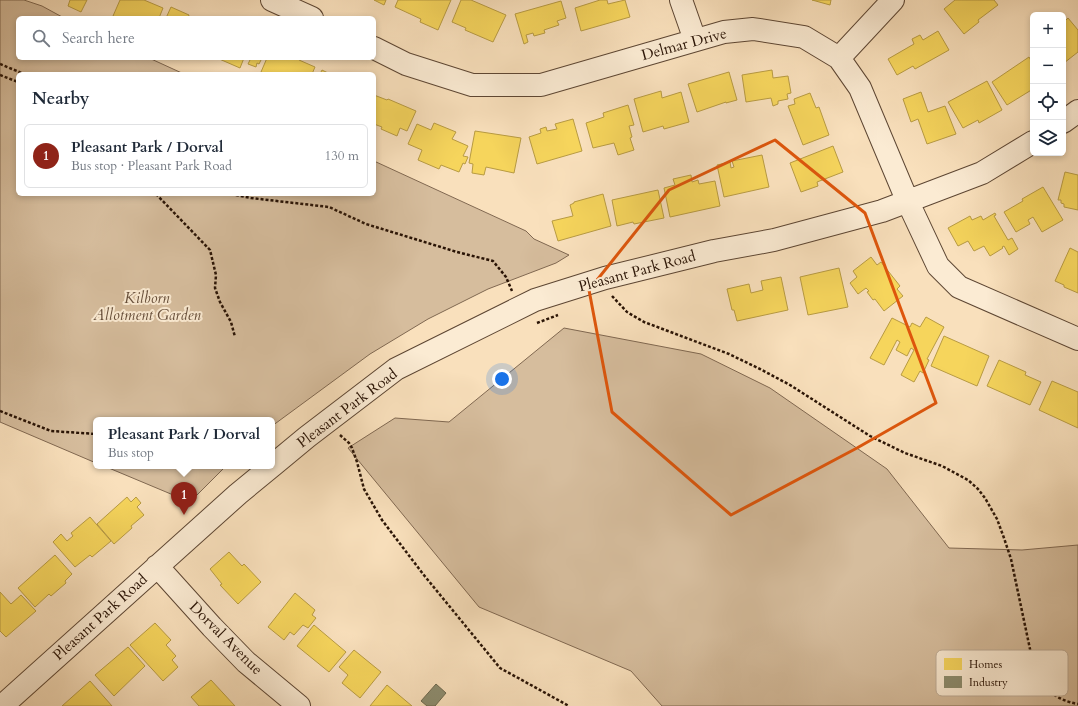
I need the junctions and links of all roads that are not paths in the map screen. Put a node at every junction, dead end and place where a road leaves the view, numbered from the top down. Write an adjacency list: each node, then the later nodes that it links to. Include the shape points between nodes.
1 (272, 0): 4 (street)
2 (681, 0): 5 (street)
3 (893, 0): 7 (street)
4 (304, 10)
5 (695, 40): 6 (street, Delmar Drive, via 541,86 472,85 406,64); 7 (street, Delmar Drive, via 724,32 753,29 804,37)
6 (376, 49)
7 (839, 58): 11 (street, Delmar Drive, via 860,88)
8 (1078, 111): 9 (street)
9 (1066, 120)
10 (1030, 144): 11 (street, Pleasant Park Road, via 982,173)
11 (907, 200): 12 (street, Delmar Drive, via 938,266 959,287); 13 (street, Pleasant Park Road, via 882,211 774,240 714,251 605,278 535,300 396,369)
12 (1078, 338)
13 (275, 464)
14 (268, 469): 15 (street, Pleasant Park Road)
15 (157, 566): 16 (street, Pleasant Park Road); 17 (street, Dorval Avenue, via 246,662)
16 (2, 706)
17 (299, 706)

